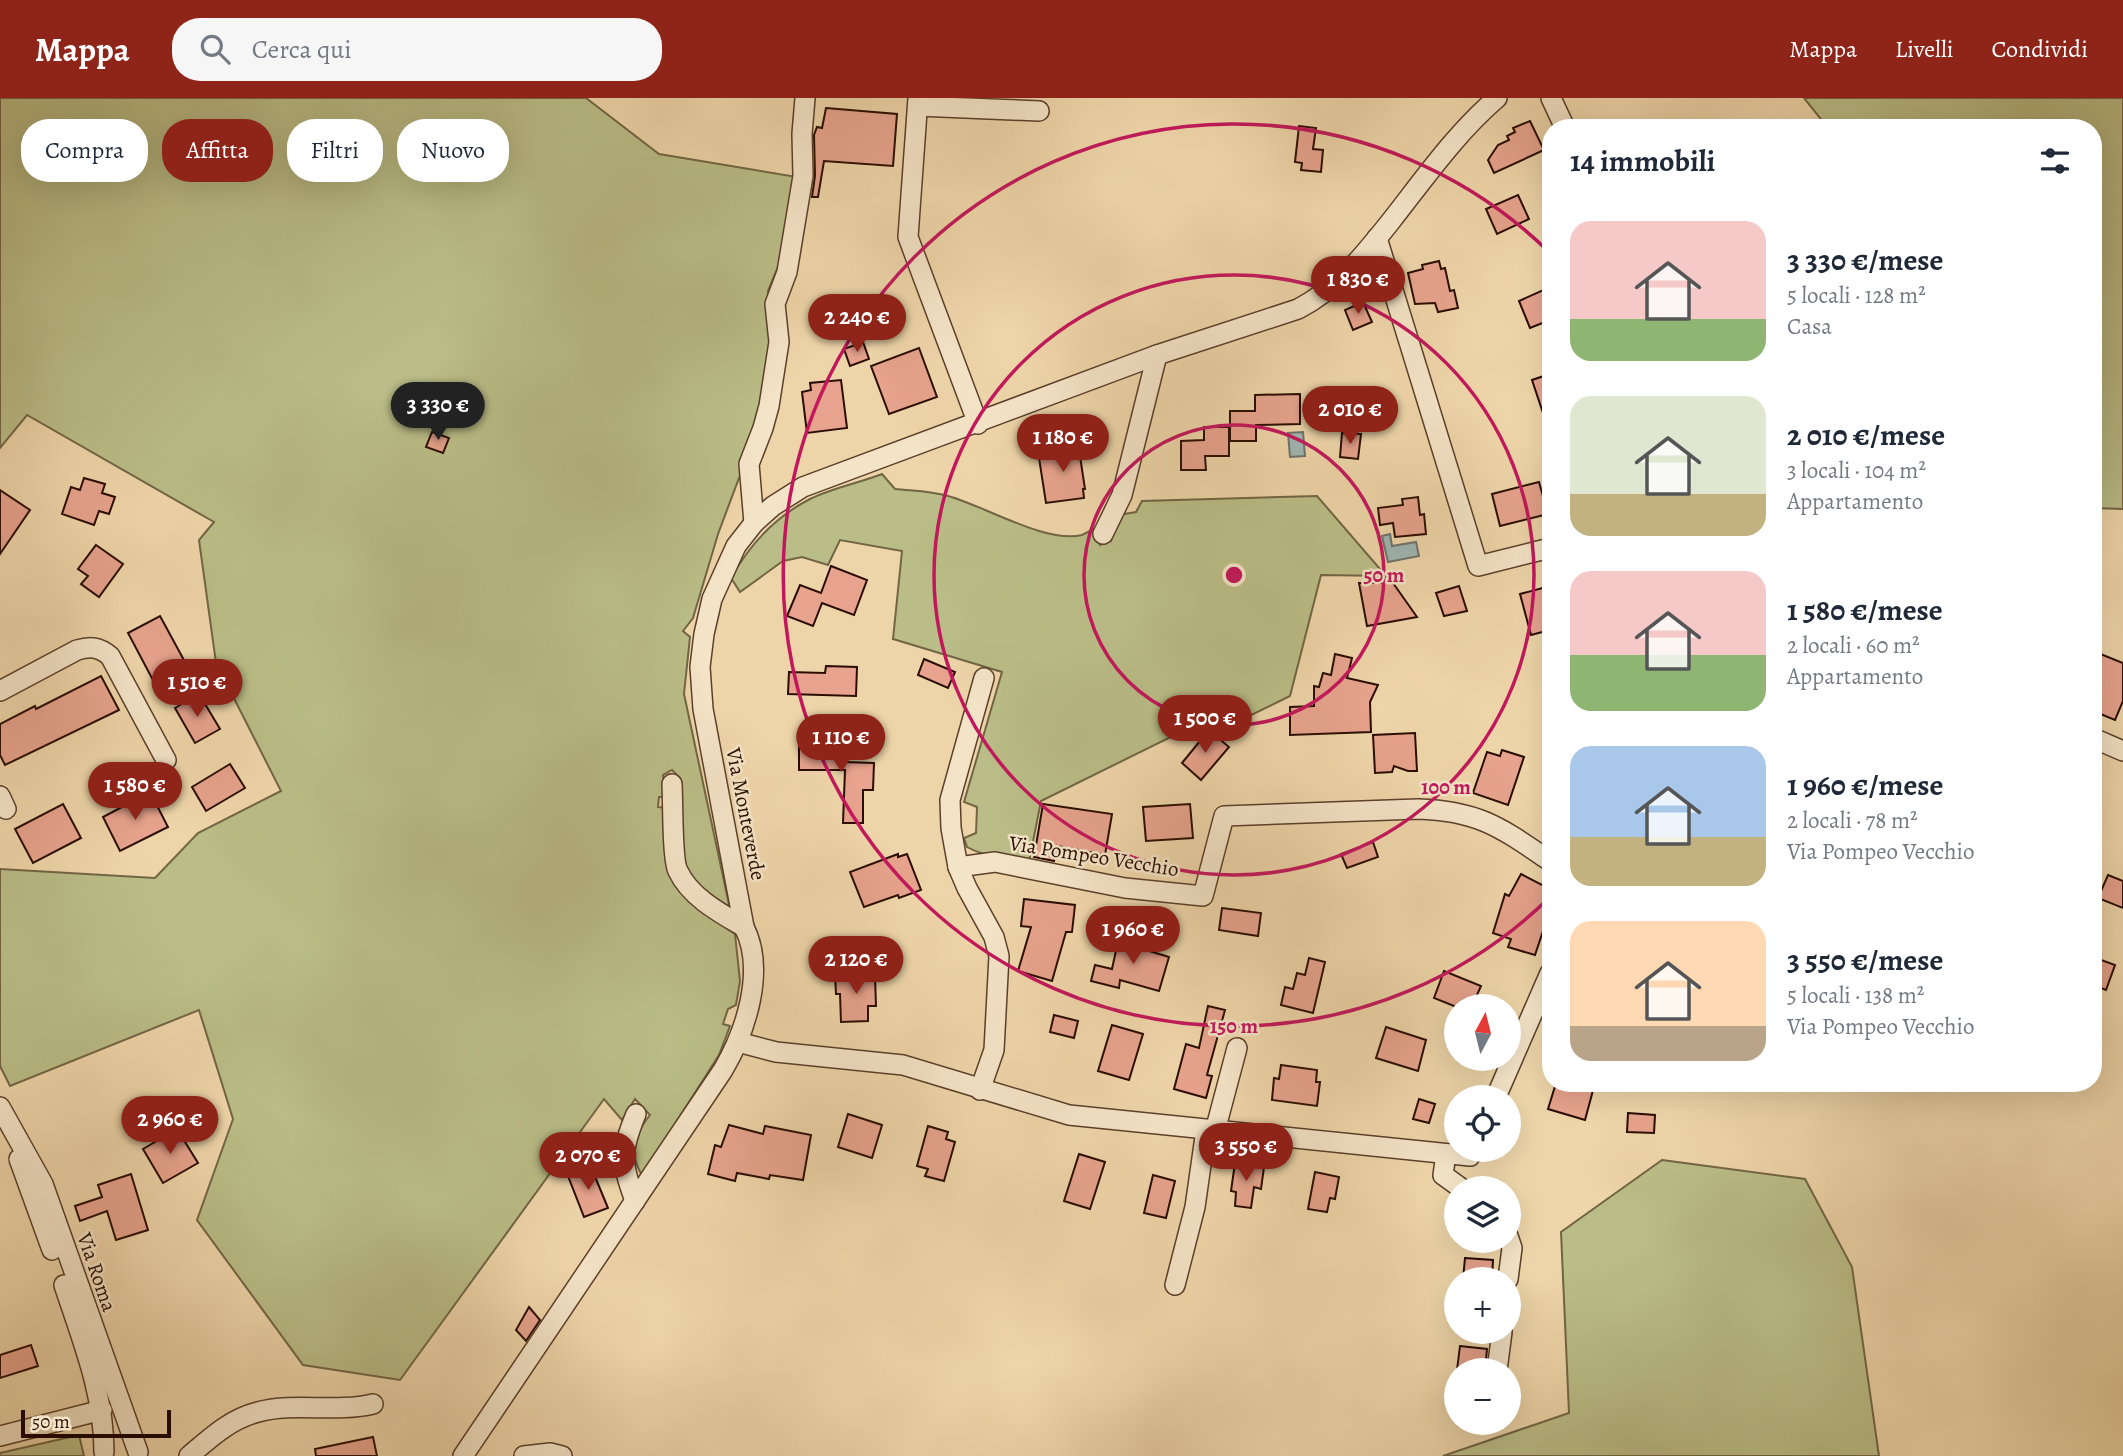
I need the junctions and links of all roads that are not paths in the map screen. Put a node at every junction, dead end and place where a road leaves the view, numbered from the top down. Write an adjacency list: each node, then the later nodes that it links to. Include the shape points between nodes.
1 (805, 98): 10 (street, via 803,176 787,272 775,304 779,342 764,428 750,464)
2 (1497, 98): 7 (street, Via Monteverde, via 1466,128)
3 (1551, 98): 6 (street)
4 (918, 102): 5 (street); 9 (street, via 908,237)
5 (1039, 111)
6 (1561, 119)
7 (1377, 238): 8 (street, Via Monteverde, via 1320,298); 12 (street, via 1478,566)
8 (1157, 355): 9 (street, Via Monteverde); 11 (street, via 1122,495)
9 (978, 424): 10 (street, Via Monteverde, via 803,487)
10 (754, 523): 21 (street, Via Monteverde, via 736,547 712,599 700,667 703,709)
11 (1103, 534)
12 (1542, 550)
13 (984, 678): 20 (street, via 950,800)
14 (0, 691): 17 (street, via 77,650 100,648 110,656)
15 (2102, 742): 16 (street)
16 (2123, 751)
17 (166, 760)
18 (672, 784): 21 (street, via 676,869 690,889)
19 (1542, 856): 20 (street, Via Pompeo Vecchio, via 1472,815 1418,809 1224,816 1203,896 1125,888 995,862)
20 (958, 867): 26 (street, via 995,937 999,956 994,1050)
21 (744, 927): 24 (street, Via Monteverde, via 753,974 751,1001)
22 (1542, 991): 25 (street)
23 (1237, 1048): 29 (street)
24 (734, 1050): 26 (street, via 904,1065); 31 (street)
25 (1501, 1085)
26 (980, 1090): 29 (street, via 1069,1115)
27 (1, 1110): 34 (street, Via Roma, via 93,1370); 37 (street, Via Roma, via 43,1184)
28 (636, 1114): 31 (street, via 624,1143 625,1172)
29 (1211, 1131): 30 (street); 32 (street)
30 (1444, 1154)
31 (635, 1201): 39 (street)
32 (1174, 1285)
33 (373, 1404): 38 (street, via 257,1412 213,1434)
34 (102, 1410): 35 (street); 36 (street, Via Roma)
35 (0, 1436)
36 (103, 1454): 37 (street, via 121,1446)
37 (139, 1454)
38 (189, 1456)
39 (463, 1456)
40 (524, 1456): 41 (street)
41 (562, 1456)

